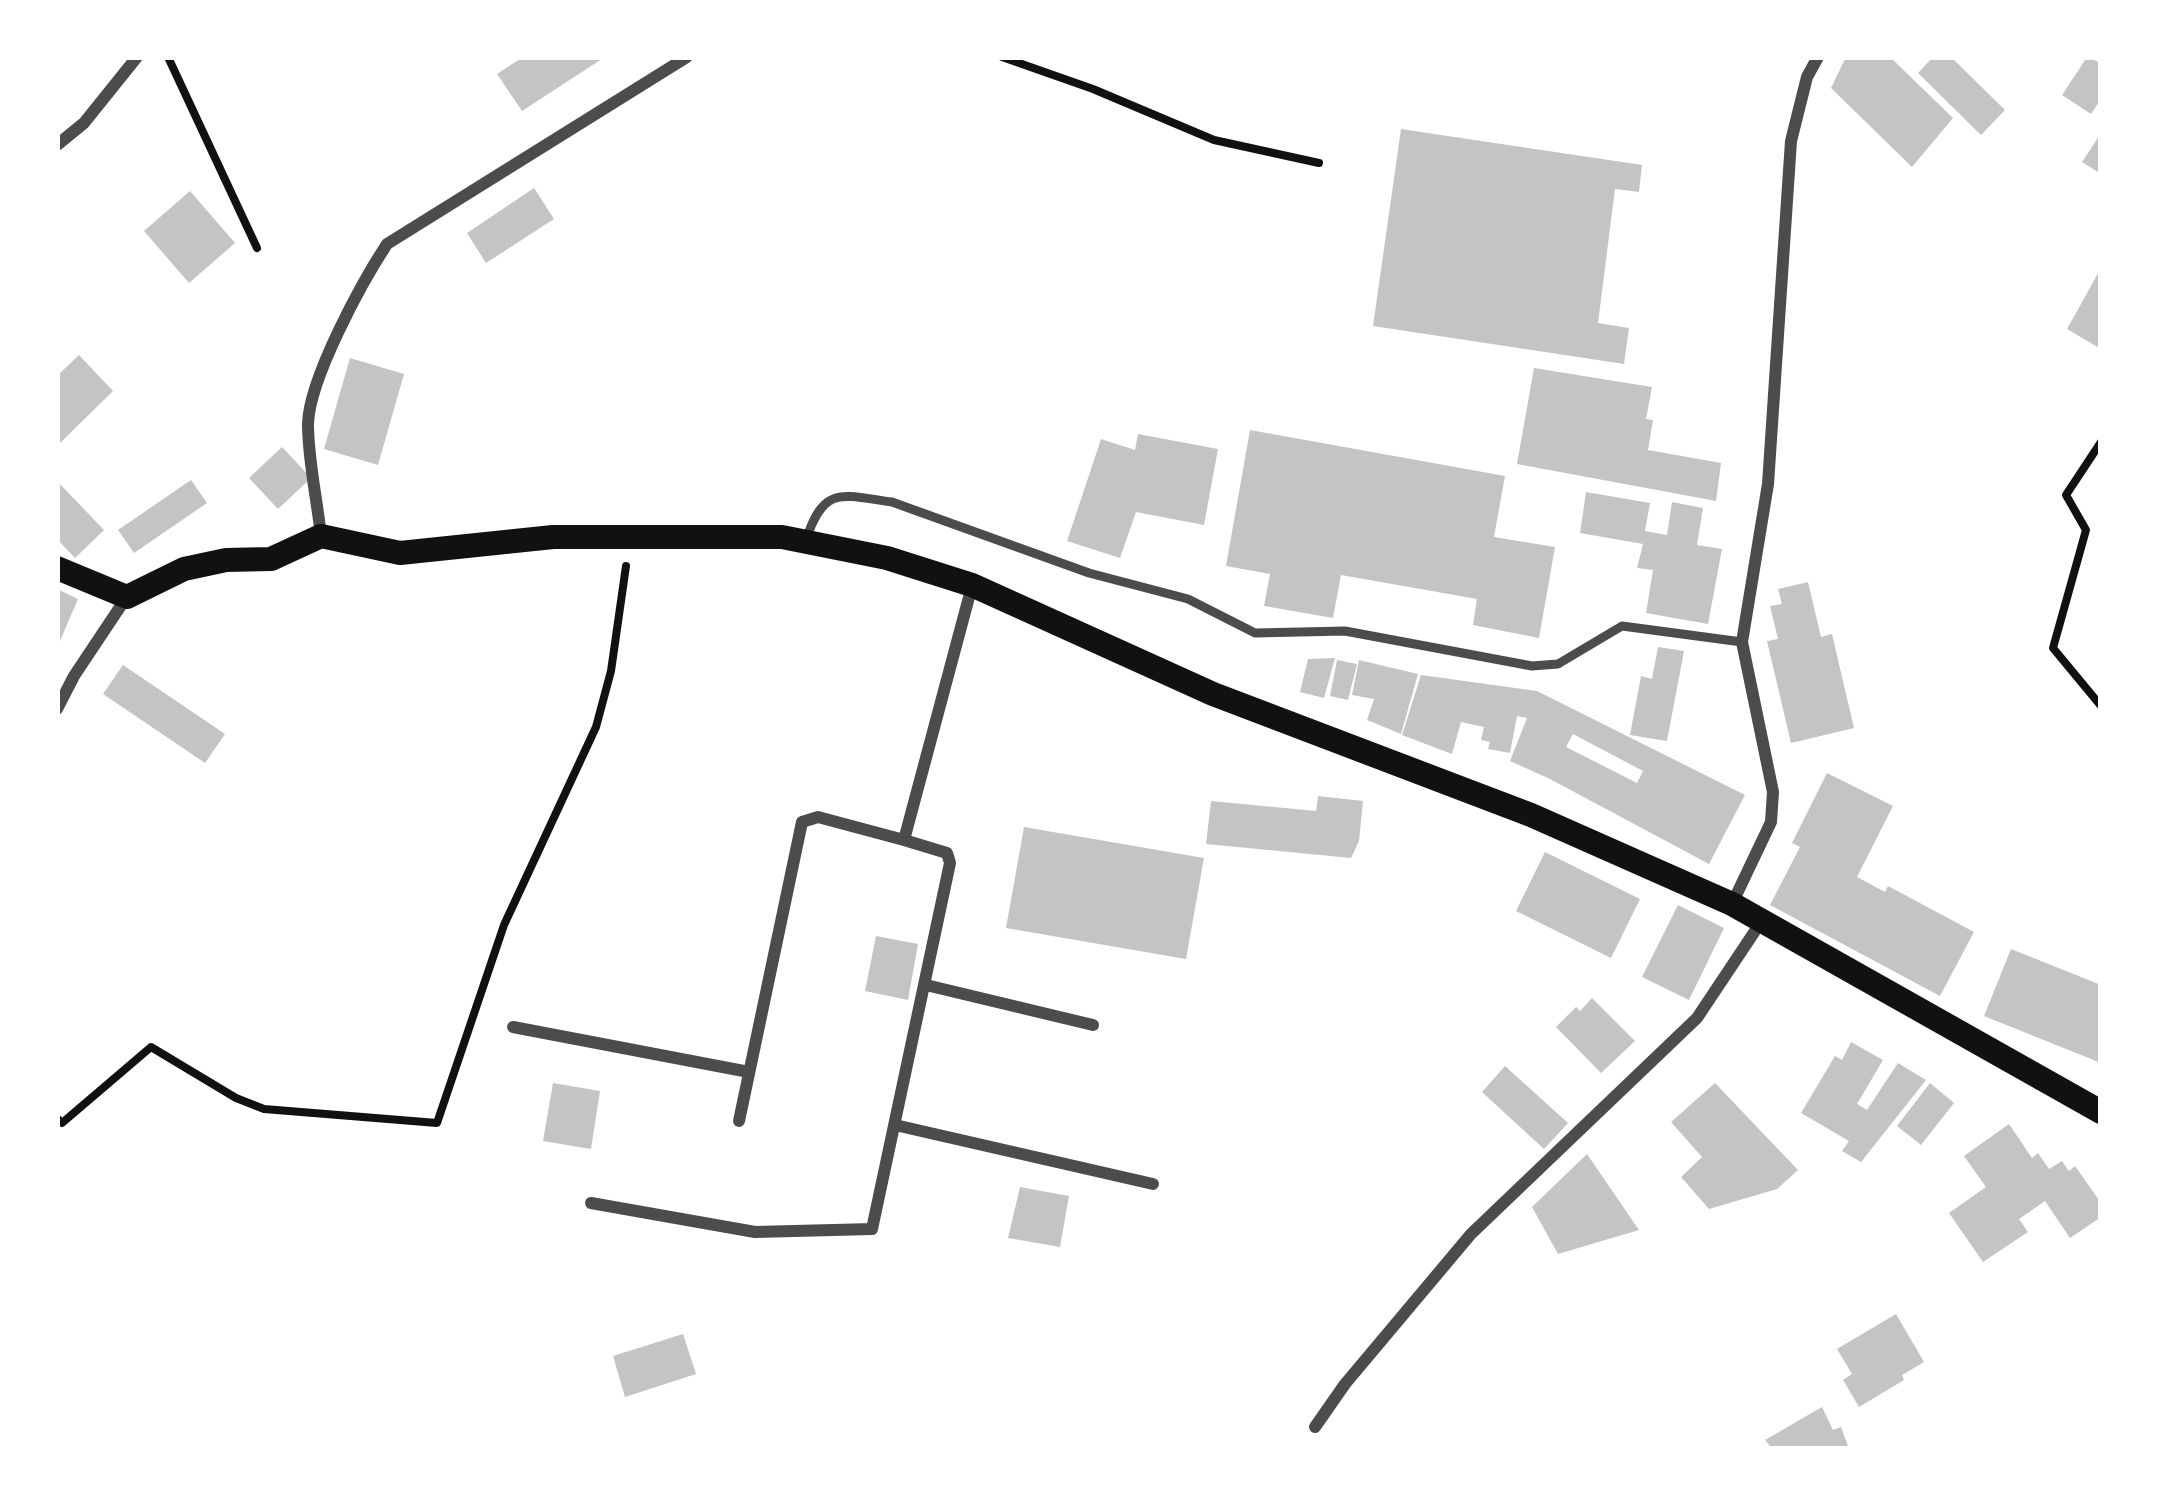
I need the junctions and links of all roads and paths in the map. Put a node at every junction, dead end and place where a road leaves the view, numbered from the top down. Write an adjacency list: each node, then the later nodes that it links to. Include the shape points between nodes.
1 (137, 57): 6 (street)
2 (168, 57): 8 (path)
3 (688, 57): 11 (street, via 387,244 359,285 308,420)
4 (1002, 57): 7 (path, via 1214,140)
5 (1818, 57): 16 (street, via 1791,141 1768,484)
6 (57, 145)
7 (1318, 163)
8 (257, 248)
9 (2101, 442): 17 (path, via 2066,495 2086,530 2053,648)
10 (631, 535): 11 (main road, via 400,553); 12 (main road); 27 (path, via 596,727 504,925 437,1123 264,1109 151,1047 62,1123)
11 (321, 536): 15 (main road, via 271,559 184,568)
12 (806, 540): 14 (main road); 16 (lane, via 823,503 857,497 1188,599 1255,633 1346,631 1532,666 1558,664 1622,626)
13 (57, 568): 15 (main road)
14 (972, 585): 19 (street); 20 (main road, via 1213,694 1531,815)
15 (127, 597): 18 (street)
16 (1742, 642): 20 (street, via 1773,792 1771,822)
17 (2101, 706)
18 (57, 710)
19 (904, 840): 22 (street, via 938,848 950,863); 25 (street, via 818,817 802,822)
20 (1732, 904): 21 (main road)
21 (1763, 920): 26 (main road); 32 (street, via 1697,1018 1471,1234)
22 (926, 985): 23 (street); 29 (street)
23 (1093, 1025)
24 (513, 1027): 25 (street)
25 (749, 1072): 28 (street)
26 (2101, 1112)
27 (57, 1118)
28 (739, 1121)
29 (895, 1125): 30 (street); 31 (street, via 872,1229 755,1232)
30 (1153, 1184)
31 (591, 1203)
32 (1315, 1427)

